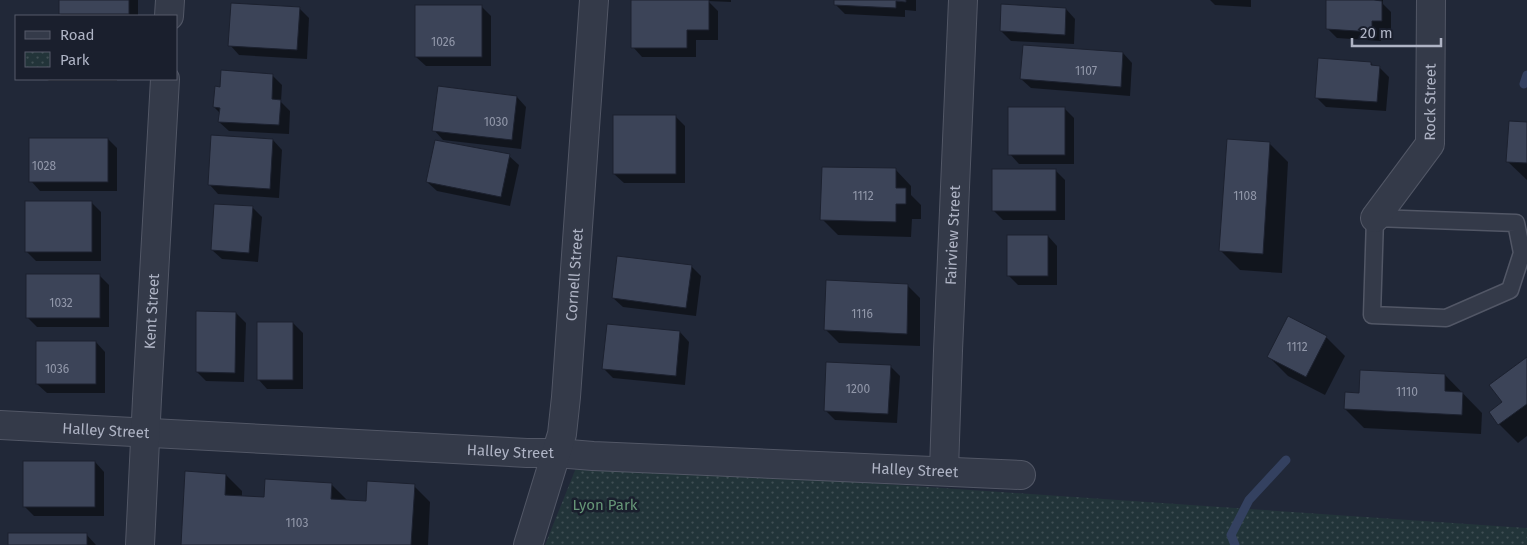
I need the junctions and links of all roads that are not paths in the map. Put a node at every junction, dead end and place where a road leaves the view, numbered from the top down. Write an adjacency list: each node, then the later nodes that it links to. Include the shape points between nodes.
1 (170, 0): 5 (street)
2 (594, 0): 10 (street, Cornell Street, via 566,397)
3 (963, 0): 11 (street, Fairview Street)
4 (1431, 0): 7 (street, Rock Street, via 1430,144)
5 (169, 15)
6 (165, 80): 9 (street, Kent Street)
7 (1375, 218): 7 (lane, via 1372,315 1446,318 1510,290 1522,253 1516,222)
8 (0, 425): 9 (street, Halley Street)
9 (145, 432): 10 (street, Halley Street); 13 (street, Kent Street)
10 (557, 453): 11 (street, Halley Street); 14 (street, Cornell Street)
11 (944, 470): 12 (street, Halley Street)
12 (1021, 475)
13 (140, 545)
14 (528, 545)

